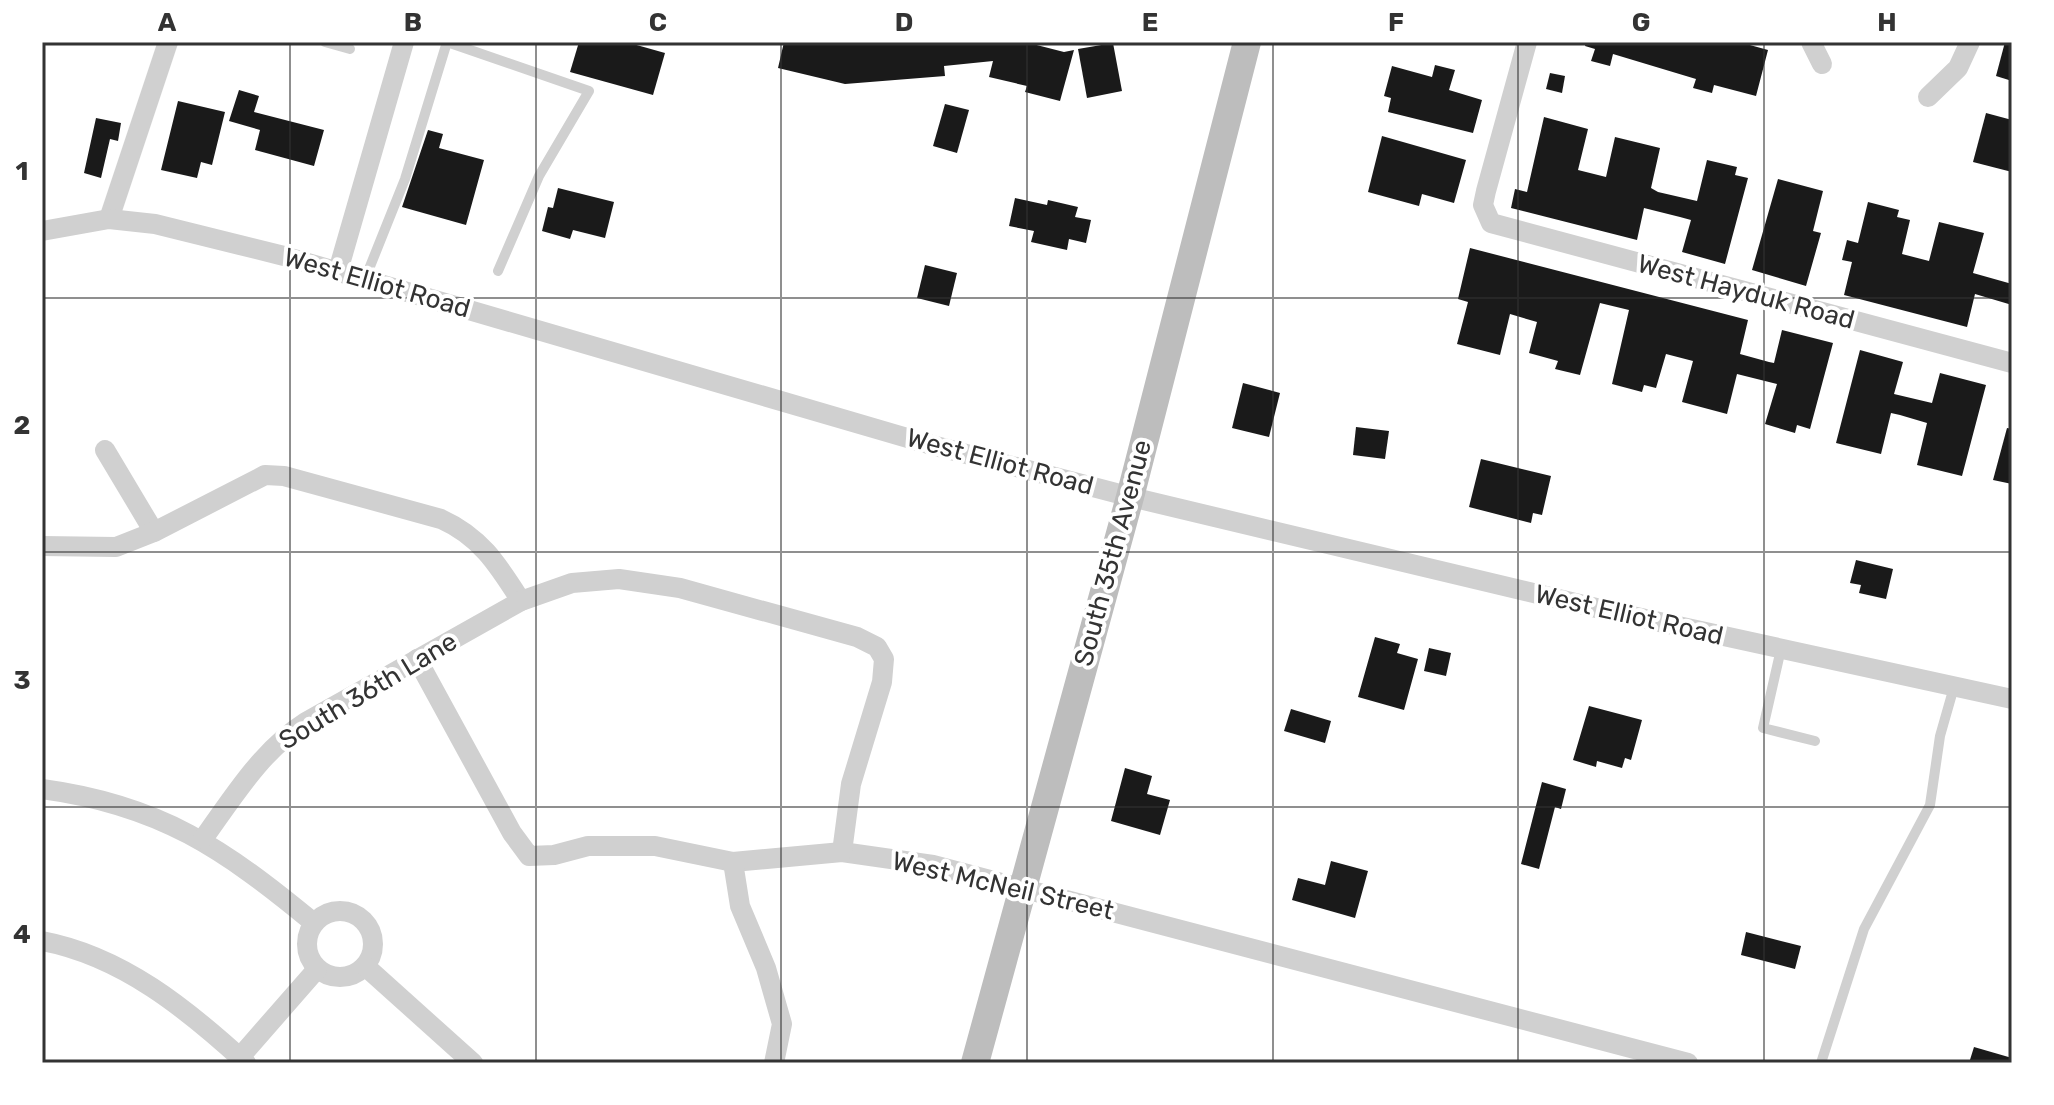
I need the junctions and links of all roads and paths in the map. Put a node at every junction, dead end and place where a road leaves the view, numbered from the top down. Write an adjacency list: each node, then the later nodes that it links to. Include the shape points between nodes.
1 (168, 42): 11 (street)
2 (325, 42): 8 (lane)
3 (404, 42): 13 (street)
4 (1247, 42): 18 (street, South 35th Avenue)
5 (1811, 42): 9 (street)
6 (1970, 42): 10 (street, via 1958,68)
7 (1521, 43): 16 (street, West Hayduk Road, via 1486,191 1485,215 1491,223)
8 (350, 49)
9 (1822, 64)
10 (1928, 97)
11 (109, 219): 12 (street, West Elliot Road); 13 (street, West Elliot Road, via 155,224)
12 (42, 231)
13 (338, 271): 15 (street, West Elliot Road)
14 (498, 271): 15 (lane, via 539,176 589,91 447,42 405,179)
15 (365, 279): 18 (street, West Elliot Road, via 928,444)
16 (2012, 363)
17 (105, 450): 19 (street)
18 (1130, 497): 22 (street, West Elliot Road); 31 (street, South 35th Avenue)
19 (154, 532): 20 (street, via 116,547); 21 (street, via 265,475 284,476 465,529 488,549)
20 (42, 546)
21 (521, 601): 23 (street, South 36th Lane); 29 (street, South 36th Lane, via 572,583 619,579 680,588 877,647 884,659 882,682 851,784)
22 (1781, 649): 24 (street, West Elliot Road); 26 (lane, via 1763,728)
23 (417, 659): 28 (street, South 36th Lane, via 282,738); 30 (street, West McNeil Street, via 529,856 588,846 655,846)
24 (1954, 687): 25 (street, West Elliot Road); 41 (lane, via 1930,805 1864,929)
25 (2012, 699)
26 (1815, 741)
27 (42, 789): 28 (street, via 129,807)
28 (203, 839): 32 (street)
29 (842, 852): 30 (street, West McNeil Street); 31 (street, West McNeil Street, via 933,865)
30 (733, 862): 38 (street, via 740,906 782,1024)
31 (1022, 886): 39 (street, South 35th Avenue); 40 (street, West McNeil Street)
32 (314, 923): 34 (street, via 344,911 364,920 374,939); 35 (street, via 307,944)
33 (42, 941): 36 (street, via 114,963 165,995)
34 (365, 966): 35 (street, via 342,977); 37 (street)
35 (317, 969): 36 (street)
36 (243, 1060)
37 (473, 1063)
38 (774, 1063)
39 (975, 1063)
40 (1688, 1063)
41 (1821, 1063)

